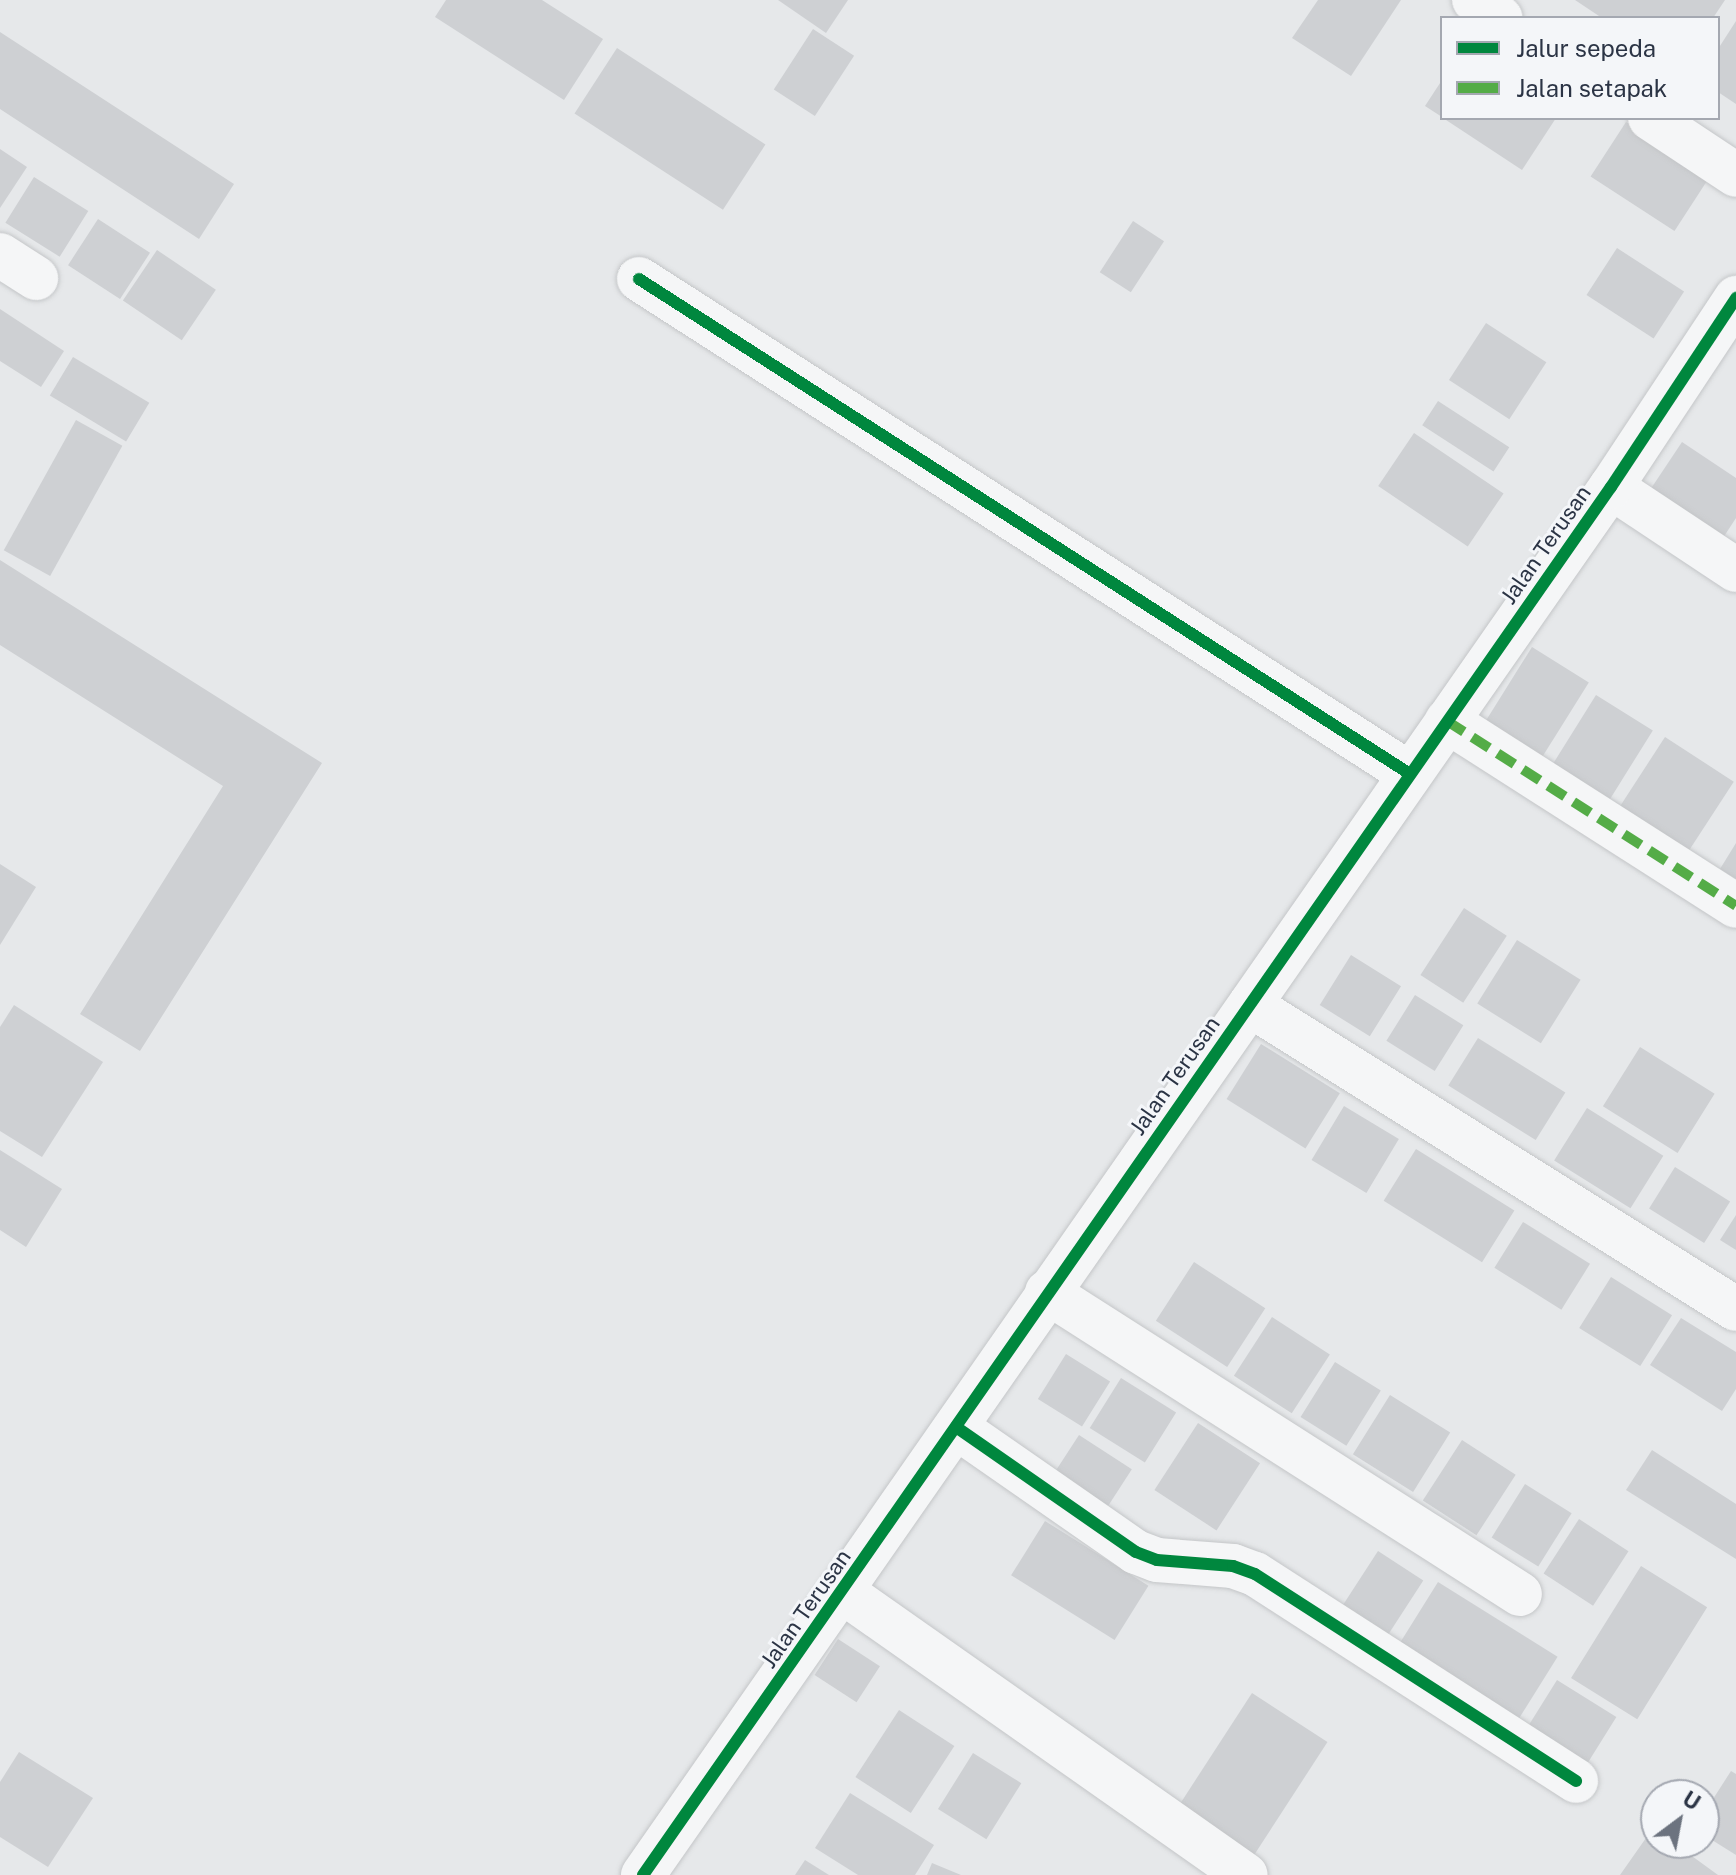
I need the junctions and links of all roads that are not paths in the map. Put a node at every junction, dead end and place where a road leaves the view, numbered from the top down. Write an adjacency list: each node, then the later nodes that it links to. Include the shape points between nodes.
1 (1474, 0): 2 (street)
2 (1498, 16)
3 (1653, 120): 4 (street)
4 (1736, 175)
5 (639, 279): 10 (street)
6 (1736, 298): 7 (street, Jalan Terusan)
7 (1611, 487): 8 (street); 9 (street, Jalan Terusan)
8 (1736, 570)
9 (1447, 721): 10 (street, Jalan Terusan); 11 (street)
10 (1410, 774): 12 (street, Jalan Terusan)
11 (1736, 906)
12 (1250, 1005): 13 (street, Jalan Terusan); 14 (street)
13 (1047, 1292): 15 (street, Jalan Terusan); 17 (street)
14 (1736, 1309)
15 (956, 1427): 16 (street, Jalan Terusan); 18 (street, via 1136,1552 1157,1560 1233,1566 1255,1574)
16 (843, 1592): 19 (street, Jalan Terusan); 20 (street)
17 (1520, 1594)
18 (1576, 1781)
19 (643, 1875)
20 (1246, 1875)

